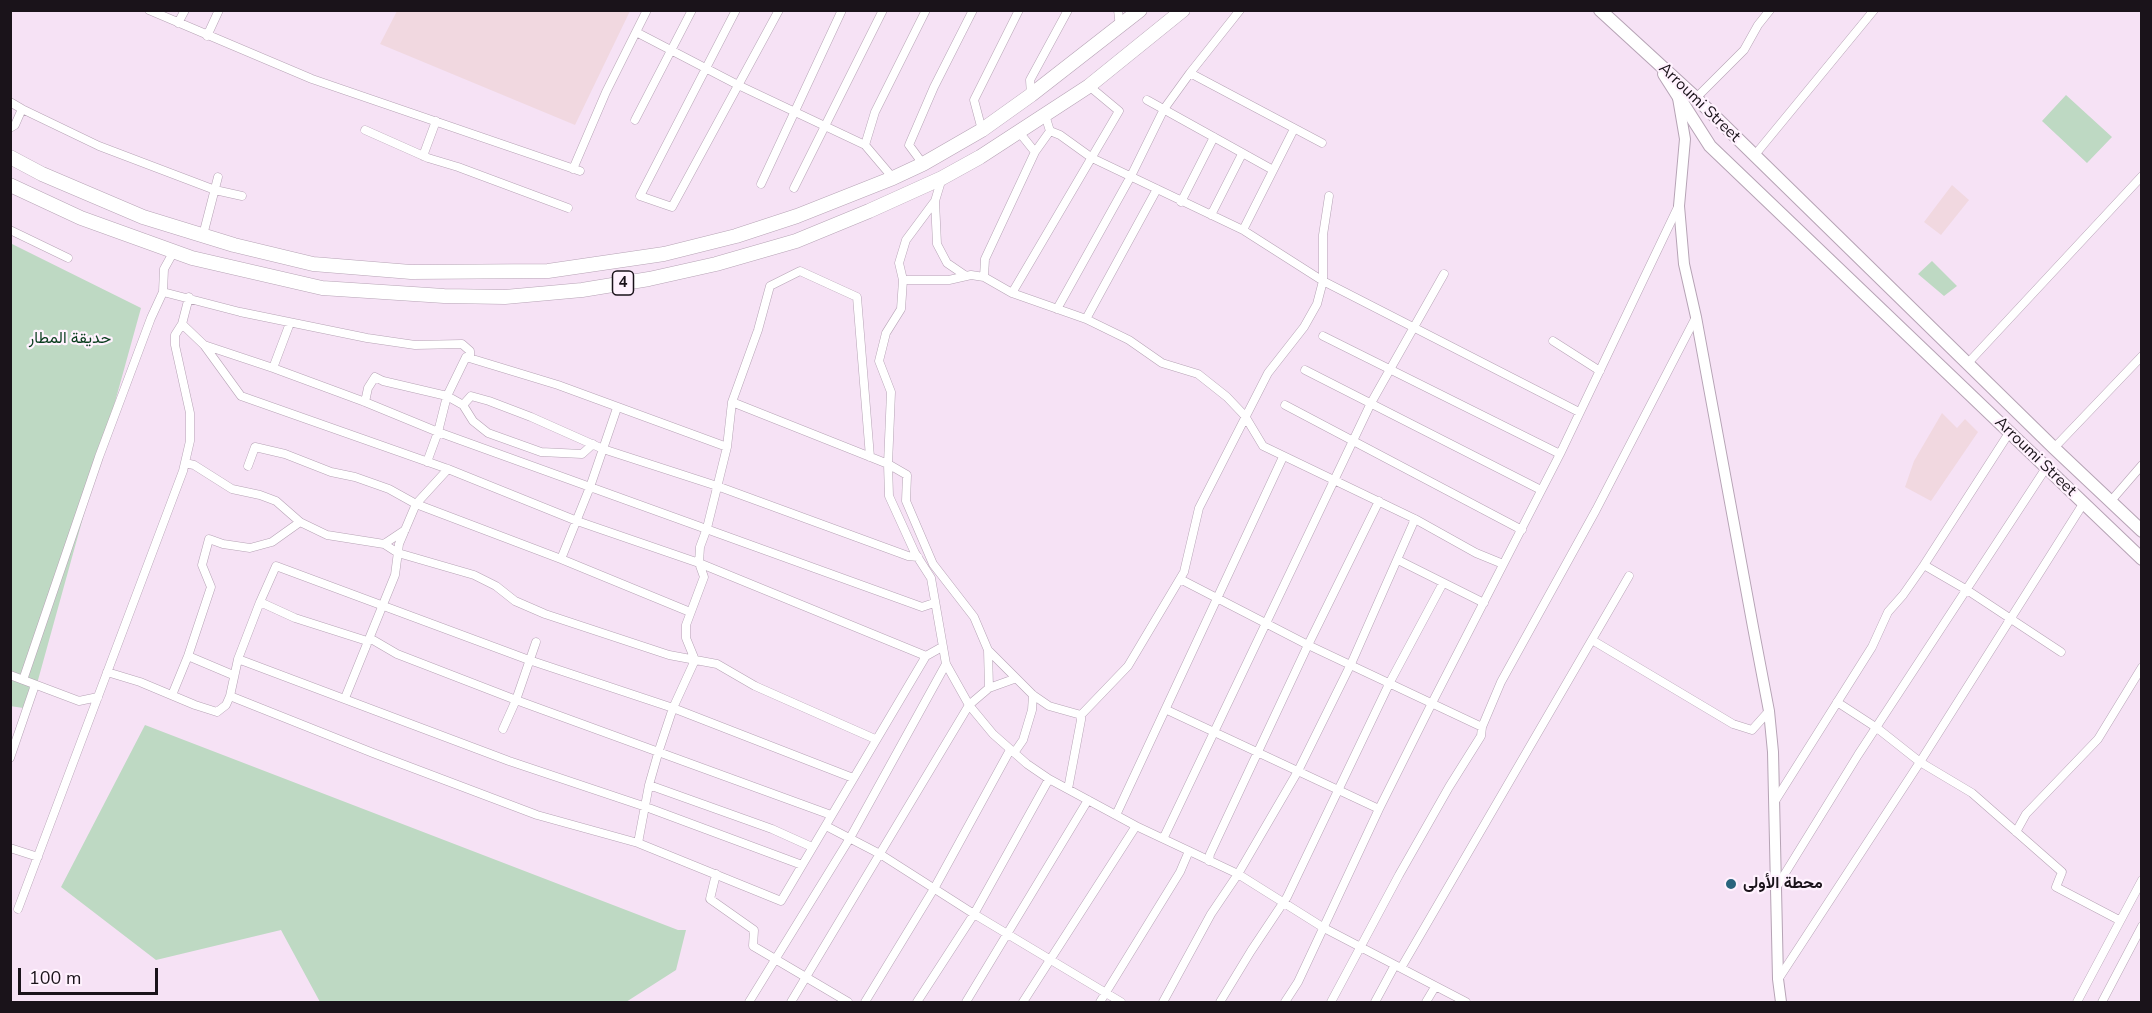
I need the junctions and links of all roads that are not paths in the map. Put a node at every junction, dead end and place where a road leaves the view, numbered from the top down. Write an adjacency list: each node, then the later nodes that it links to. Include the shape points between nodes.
1 (148, 10): 21 (street)
2 (184, 10): 21 (street)
3 (219, 10): 24 (street)
4 (647, 10): 23 (street)
5 (692, 10): 25 (street)
6 (736, 10): 27 (street)
7 (778, 10): 29 (street)
8 (842, 10): 38 (street)
9 (883, 10): 42 (street)
10 (926, 10): 51 (street, via 875,112)
11 (973, 10): 58 (street, via 909,145)
12 (1019, 10): 46 (street, via 974,100)
13 (1068, 10): 32 (street, via 1030,80)
14 (1118, 10): 22 (street)
15 (1140, 10): 22 (highway, 4)
16 (1183, 10): 30 (highway, 4)
17 (1240, 10): 28 (street)
18 (1600, 10): 26 (main road)
19 (1770, 10): 33 (street, via 1744,50)
20 (1874, 10): 55 (street)
21 (178, 23): 24 (street)
22 (1120, 27): 32 (highway, 4)
23 (636, 32): 25 (street); 41 (street, via 606,93 577,170)
24 (207, 36): 41 (street, via 312,79)
25 (672, 51): 27 (street); 40 (street)
26 (1655, 60): 31 (main road, Arroumi Street); 33 (main road, Arroumi Street)
27 (706, 69): 29 (street); 29 (street, via 640,196 672,207)
28 (1190, 73): 37 (street); 44 (street)
29 (738, 85): 38 (street)
30 (1089, 86): 39 (highway, 4); 57 (street, via 1119,111)
31 (1677, 94): 74 (main road, via 1685,139); 116 (main road, Arroumi Street, via 1710,146)
32 (1031, 95): 46 (highway, 4)
33 (1696, 98): 55 (main road, Arroumi Street)
34 (1147, 100): 37 (street)
35 (10, 102): 36 (street)
36 (22, 109): 43 (street); 69 (street, via 99,146)
37 (1164, 109): 49 (street); 60 (street)
38 (794, 111): 42 (street); 66 (street)
39 (1045, 115): 47 (street); 48 (highway, 4)
40 (634, 120)
41 (436, 122): 54 (street)
42 (826, 125): 51 (street); 67 (street)
43 (10, 128)
44 (1294, 129): 50 (street); 59 (street)
45 (365, 130): 54 (street)
46 (982, 130): 58 (highway, 4)
47 (1050, 131): 52 (street); 57 (street)
48 (1019, 132): 52 (street); 64 (highway, 4)
49 (1214, 138): 53 (street); 73 (street)
50 (1322, 142)
51 (865, 145): 63 (street)
52 (1035, 152): 84 (street, via 985,259)
53 (1242, 154): 59 (street); 76 (street)
54 (423, 156): 75 (street)
55 (1754, 156): 101 (main road, Arroumi Street)
56 (10, 157): 79 (highway, 4, via 143,217)
57 (1092, 158): 60 (street); 88 (street)
58 (923, 165): 63 (highway, 4)
59 (1273, 170): 78 (street)
60 (1131, 176): 68 (street); 90 (street)
61 (2142, 176): 101 (street)
62 (218, 177): 69 (street)
63 (893, 178): 79 (highway, 4, via 736,236 664,254 548,271 411,272 314,264)
64 (942, 178): 72 (street); 80 (highway, 4, via 796,241 716,264 582,290 505,297 322,288)
65 (10, 184): 80 (highway, 4, via 81,218)
66 (761, 184)
67 (794, 188)
68 (1156, 189): 73 (street); 92 (street)
69 (215, 190): 70 (street); 79 (street)
70 (242, 196)
71 (1329, 196): 86 (street, via 1323,235)
72 (935, 201): 83 (street, via 937,244 947,263); 85 (street, via 906,240 899,263)
73 (1181, 202): 76 (street)
74 (1679, 206): 91 (main road, via 1684,264); 105 (street)
75 (568, 208)
76 (1211, 215): 78 (street)
77 (10, 230): 81 (street)
78 (1243, 230): 86 (street)
79 (203, 235)
80 (174, 251): 87 (street, via 165,269)
81 (69, 258)
82 (1444, 274): 95 (street)
83 (966, 276): 84 (street); 85 (street)
84 (984, 277): 88 (street)
85 (903, 280): 127 (street, via 901,309 886,333 879,361 891,392)
86 (1323, 280): 95 (street); 114 (street, via 1317,304 1304,327 1268,373)
87 (163, 292): 89 (street); 189 (street, via 99,457)
88 (1012, 293): 90 (street)
89 (189, 297): 93 (street); 94 (street)
90 (1057, 309): 92 (street)
91 (1696, 317): 204 (main road); 206 (street, via 1501,682)
92 (1086, 319): 114 (street, via 1130,340 1162,363 1198,374)
93 (290, 323): 100 (street, via 415,345 462,344 470,351); 102 (street)
94 (182, 324): 98 (street); 126 (street, via 175,335 175,345 190,413 190,441)
95 (1412, 328): 104 (street); 113 (street)
96 (1323, 336): 104 (street)
97 (1552, 341): 105 (street)
98 (204, 345): 102 (street); 125 (street, via 240,396)
99 (2142, 356): 120 (street)
100 (470, 358): 106 (street, via 466,357); 112 (street)
101 (1968, 363): 120 (main road, Arroumi Street)
102 (273, 368): 107 (street)
103 (1305, 370): 109 (street)
104 (1391, 370): 109 (street); 122 (street)
105 (1599, 371): 113 (street)
106 (447, 396): 107 (street, via 375,377); 110 (street); 115 (street)
107 (365, 402): 115 (street)
108 (732, 402): 119 (street); 123 (street); 123 (street, via 770,286 800,271 857,297)
109 (1371, 403): 117 (street); 135 (street)
110 (463, 405): 118 (street, via 471,396 489,401); 118 (street, via 473,421 488,433 541,452 582,454)
111 (1286, 405): 117 (street)
112 (617, 408): 119 (street); 121 (street)
113 (1579, 412): 122 (street)
114 (1245, 416): 124 (street, via 1263,447); 159 (street, via 1199,508)
115 (438, 432): 125 (street); 134 (street)
116 (2009, 433): 130 (main road, Arroumi Street); 157 (street)
117 (1353, 439): 132 (street); 147 (street)
118 (593, 444): 121 (street)
119 (728, 447): 133 (street)
120 (2054, 448): 137 (main road, Arroumi Street)
121 (603, 449): 133 (street); 134 (street)
122 (1560, 454): 135 (street)
123 (870, 457): 127 (street)
124 (1283, 457): 132 (street); 162 (street)
125 (427, 462): 131 (street)
126 (184, 463): 143 (street, via 194,465 232,489 276,501); 185 (street)
127 (888, 464): 151 (street, via 889,496); 175 (street, via 908,476 906,501 933,564 974,617)
128 (2142, 465): 137 (street)
129 (248, 466): 138 (street, via 255,447 389,489)
130 (2046, 468): 139 (main road, Arroumi Street); 161 (street)
131 (448, 469): 138 (street); 142 (street)
132 (1334, 480): 136 (street); 169 (street)
133 (717, 486): 145 (street); 151 (street)
134 (590, 488): 142 (street); 145 (street)
135 (1541, 490): 147 (street)
136 (1379, 501): 141 (street); 173 (street)
137 (2110, 501): 140 (main road, Arroumi Street)
138 (416, 504): 146 (street); 153 (street)
139 (2084, 504): 144 (main road, Arroumi Street); 168 (street)
140 (2120, 510): 144 (main road); 148 (main road, Arroumi Street)
141 (1415, 519): 154 (street); 156 (street)
142 (577, 521): 153 (street); 155 (street)
143 (300, 522): 149 (street, via 327,535); 177 (street, via 272,542 250,548 209,539 202,565 211,587)
144 (2106, 525): 152 (main road, Arroumi Street)
145 (707, 528): 155 (street); 164 (street, via 922,607)
146 (405, 530): 149 (street); 150 (street)
147 (1522, 530): 156 (street)
148 (2142, 531)
149 (384, 544): 150 (street)
150 (398, 553): 166 (street, via 395,574); 181 (street, via 474,575 515,601 545,614)
151 (918, 557): 164 (street, via 931,578)
152 (2142, 559)
153 (561, 560): 167 (street)
154 (1398, 560): 160 (street); 183 (street)
155 (699, 563): 167 (street, via 704,577); 178 (street)
156 (1503, 564): 165 (street)
157 (1924, 565): 161 (street); 199 (street, via 1888,612 1872,647)
158 (1629, 576): 170 (street)
159 (1180, 579): 162 (street); 205 (street, via 1128,666)
160 (1443, 583): 165 (street); 190 (street)
161 (1967, 590): 168 (street); 207 (street)
162 (1218, 598): 169 (street); 203 (street)
163 (260, 602): 166 (street, via 276,566); 171 (street, via 295,618); 179 (street)
164 (934, 603): 174 (street)
165 (1484, 603): 200 (street)
166 (382, 605): 171 (street); 180 (street)
167 (690, 612): 181 (street, via 686,638)
168 (2009, 620): 176 (street); 215 (street)
169 (1266, 623): 173 (street); 209 (street)
170 (1592, 640): 204 (street, via 1733,724 1752,730); 256 (street)
171 (367, 641): 197 (street); 198 (street, via 373,640 397,654)
172 (536, 642): 180 (street)
173 (1308, 645): 183 (street); 213 (street)
174 (942, 647): 178 (street); 182 (street)
175 (988, 650): 188 (street); 192 (street)
176 (2061, 652)
177 (189, 656): 187 (street); 194 (street)
178 (926, 656): 210 (street)
179 (238, 659): 187 (street); 197 (street)
180 (529, 660): 198 (street); 202 (street)
181 (695, 660): 202 (street); 210 (street, via 717,664 755,686)
182 (946, 664): 201 (street); 232 (street)
183 (1351, 664): 190 (street); 216 (street)
184 (2142, 667): 230 (street, via 2098,739 2026,814)
185 (107, 672): 194 (street); 196 (street)
186 (10, 675): 189 (street)
187 (233, 675): 195 (street)
188 (1014, 679): 192 (street); 193 (street)
189 (23, 680): 191 (street)
190 (1390, 682): 200 (street); 221 (street)
191 (35, 685): 196 (street, via 79,701); 214 (street)
192 (989, 688): 201 (street)
193 (1033, 695): 205 (street, via 1049,706); 212 (street, via 1023,740)
194 (172, 696): 195 (street, via 217,712)
195 (230, 696): 233 (street, via 537,815)
196 (98, 697): 238 (street)
197 (345, 698): 224 (street, via 509,761)
198 (516, 700): 208 (street); 211 (street)
199 (1837, 702): 207 (street); 223 (street)
200 (1432, 703): 206 (street); 225 (street)
201 (969, 705): 212 (street); 237 (street)
202 (674, 708): 211 (street); 217 (street)
203 (1167, 710): 209 (street); 227 (street)
204 (1768, 711): 223 (main road)
205 (1081, 715): 220 (street)
206 (1482, 727): 253 (street, via 1481,736 1399,875)
207 (1877, 728): 215 (street); 245 (street)
208 (503, 729)
209 (1213, 731): 213 (street); 231 (street)
210 (875, 739): 217 (street)
211 (659, 750): 219 (street); 226 (street)
212 (1012, 752): 218 (street); 244 (street)
213 (1259, 753): 216 (street); 239 (street)
214 (10, 758)
215 (1920, 762): 230 (street, via 1972,793); 258 (street)
216 (1298, 771): 221 (street); 242 (street)
217 (853, 778): 226 (street)
218 (1050, 779): 220 (street); 248 (street)
219 (649, 785): 224 (street); 234 (street)
220 (1068, 789): 222 (street)
221 (1338, 789): 225 (street); 246 (street)
222 (1088, 800): 227 (street); 252 (street)
223 (1774, 802): 245 (main road)
224 (646, 807): 233 (street); 240 (street)
225 (1379, 809): 251 (street)
226 (831, 815): 228 (street)
227 (1116, 815): 229 (street)
228 (826, 826): 232 (street); 234 (street)
229 (1136, 826): 231 (street); 255 (street)
230 (2016, 832): 249 (street, via 2062,872 2056,887)
231 (1164, 837): 236 (street)
232 (850, 838): 237 (street); 254 (street)
233 (638, 843): 241 (street)
234 (812, 847): 240 (street)
235 (10, 848): 238 (street)
236 (1189, 850): 239 (street); 260 (street, via 1180,872)
237 (880, 854): 244 (street); 257 (street)
238 (38, 857): 247 (street)
239 (1209, 861): 242 (street)
240 (802, 865): 241 (street, via 782,901)
241 (716, 874): 254 (street, via 711,899 754,930 753,946)
242 (1238, 874): 246 (street); 270 (street, via 1210,914)
243 (2142, 880): 249 (street)
244 (935, 887): 248 (street); 264 (street)
245 (1776, 889): 258 (main road)
246 (1283, 903): 251 (street); 271 (street)
247 (18, 909)
248 (974, 914): 252 (street); 265 (street)
249 (2120, 920): 278 (street)
250 (2142, 926): 279 (street)
251 (1324, 928): 253 (street); 272 (street)
252 (1007, 934): 255 (street); 266 (street)
253 (1362, 947): 256 (street); 273 (street)
254 (775, 958): 257 (street); 261 (street)
255 (1051, 958): 260 (street); 267 (street)
256 (1398, 966): 259 (street); 274 (street)
257 (807, 976): 262 (street); 263 (street)
258 (1778, 979): 277 (main road)
259 (1435, 987): 275 (street); 276 (street)
260 (1107, 993): 268 (street); 269 (street)
261 (749, 1002)
262 (790, 1002)
263 (848, 1002)
264 (865, 1002)
265 (917, 1002)
266 (966, 1002)
267 (1023, 1002)
268 (1100, 1002)
269 (1121, 1002)
270 (1163, 1002)
271 (1220, 1002)
272 (1285, 1002)
273 (1332, 1002)
274 (1375, 1002)
275 (1426, 1002)
276 (1463, 1002)
277 (1780, 1002)
278 (2077, 1002)
279 (2102, 1002)

